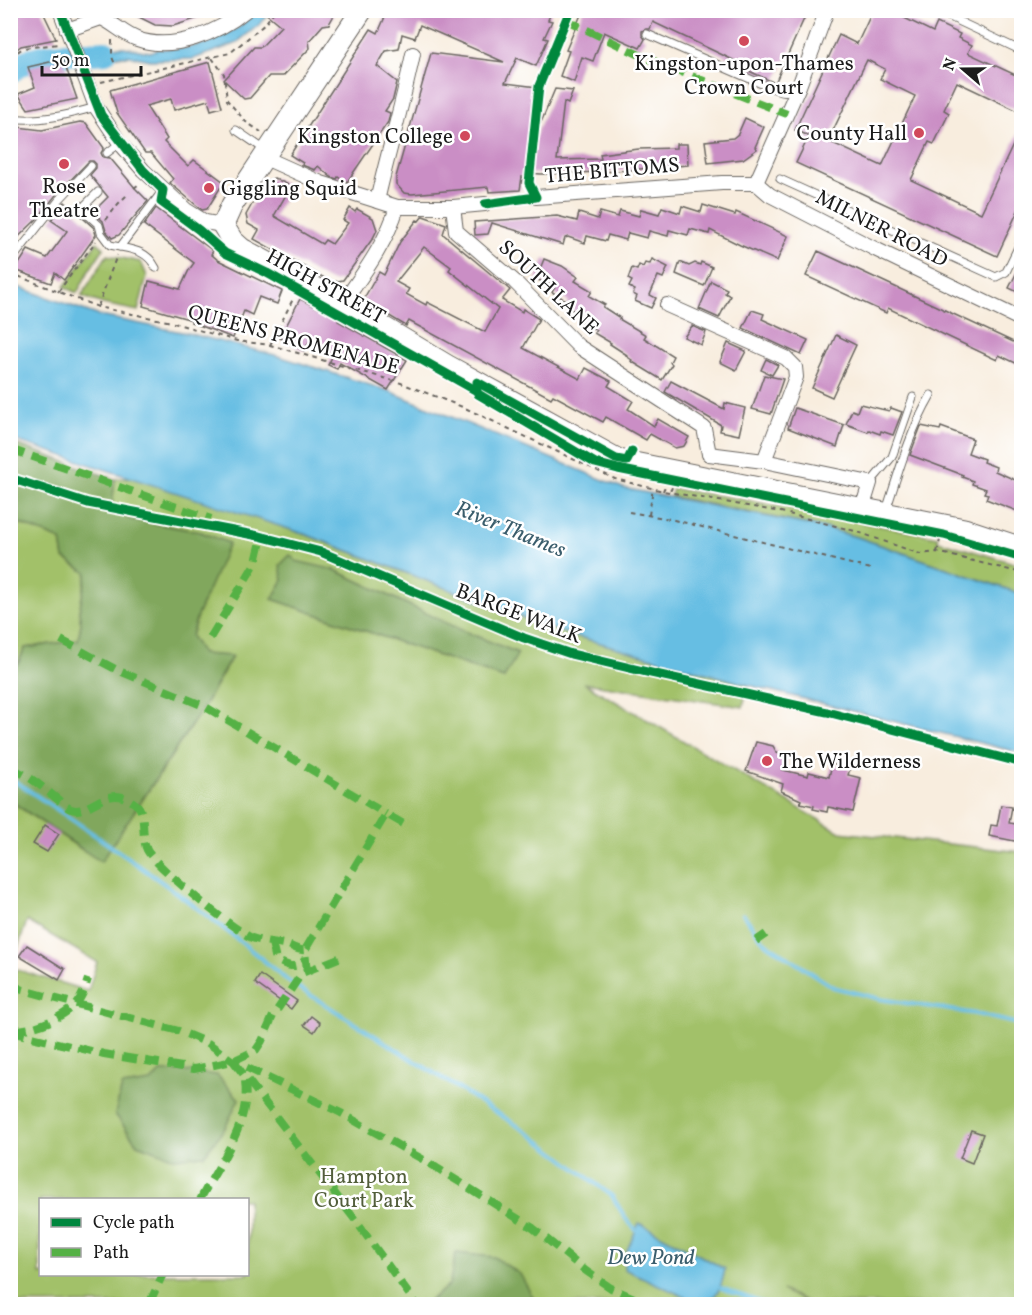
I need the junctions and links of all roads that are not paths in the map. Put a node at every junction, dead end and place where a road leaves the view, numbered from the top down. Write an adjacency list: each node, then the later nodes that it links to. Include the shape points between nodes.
1 (60, 10): 8 (street)
2 (246, 10): 7 (street)
3 (362, 10): 17 (main road)
4 (827, 10): 12 (street)
5 (935, 10): 10 (lane)
6 (100, 14): 7 (street, via 137,39 156,43 209,33); 8 (street)
7 (229, 17)
8 (69, 34): 13 (street)
9 (647, 34): 12 (lane, via 781,92)
10 (1022, 51)
11 (413, 54): 25 (street)
12 (799, 86): 21 (street)
13 (96, 107): 14 (lane, via 27,120); 16 (street)
14 (10, 118)
15 (236, 130): 17 (lane)
16 (120, 143): 18 (lane); 22 (street)
17 (268, 150): 25 (street, via 321,183); 29 (main road)
18 (107, 153)
19 (91, 166): 32 (lane)
20 (780, 179): 30 (lane, via 996,277 1006,272)
21 (756, 183): 24 (street, THE BITTOMS); 36 (street, MILNER ROAD, via 770,195)
22 (163, 190): 29 (street, via 205,222); 31 (lane)
23 (98, 192): 31 (lane, via 81,209 99,225 110,245)
24 (536, 198)
25 (377, 201): 27 (street)
26 (485, 204): 28 (street)
27 (397, 207): 28 (street); 34 (street, via 367,267)
28 (453, 207): 39 (street, SOUTH LANE, via 456,231 514,281 578,346 704,428)
29 (223, 225): 34 (main road, HIGH STREET, via 242,249)
30 (1022, 239)
31 (120, 247): 33 (lane, via 140,250)
32 (10, 262)
33 (156, 268)
34 (343, 303): 41 (main road, HIGH STREET, via 616,459 652,471)
35 (667, 305): 40 (street, via 786,358 795,367 796,377)
36 (1022, 320)
37 (931, 395): 44 (lane, via 908,443)
38 (913, 397): 42 (lane, via 892,457)
39 (709, 454): 40 (street); 41 (street)
40 (764, 461): 42 (street)
41 (700, 475): 43 (main road, HIGH STREET)
42 (870, 483): 43 (street)
43 (862, 509): 44 (main road, HIGH STREET)
44 (886, 513): 45 (main road, HIGH STREET, via 964,529)
45 (1022, 548)

